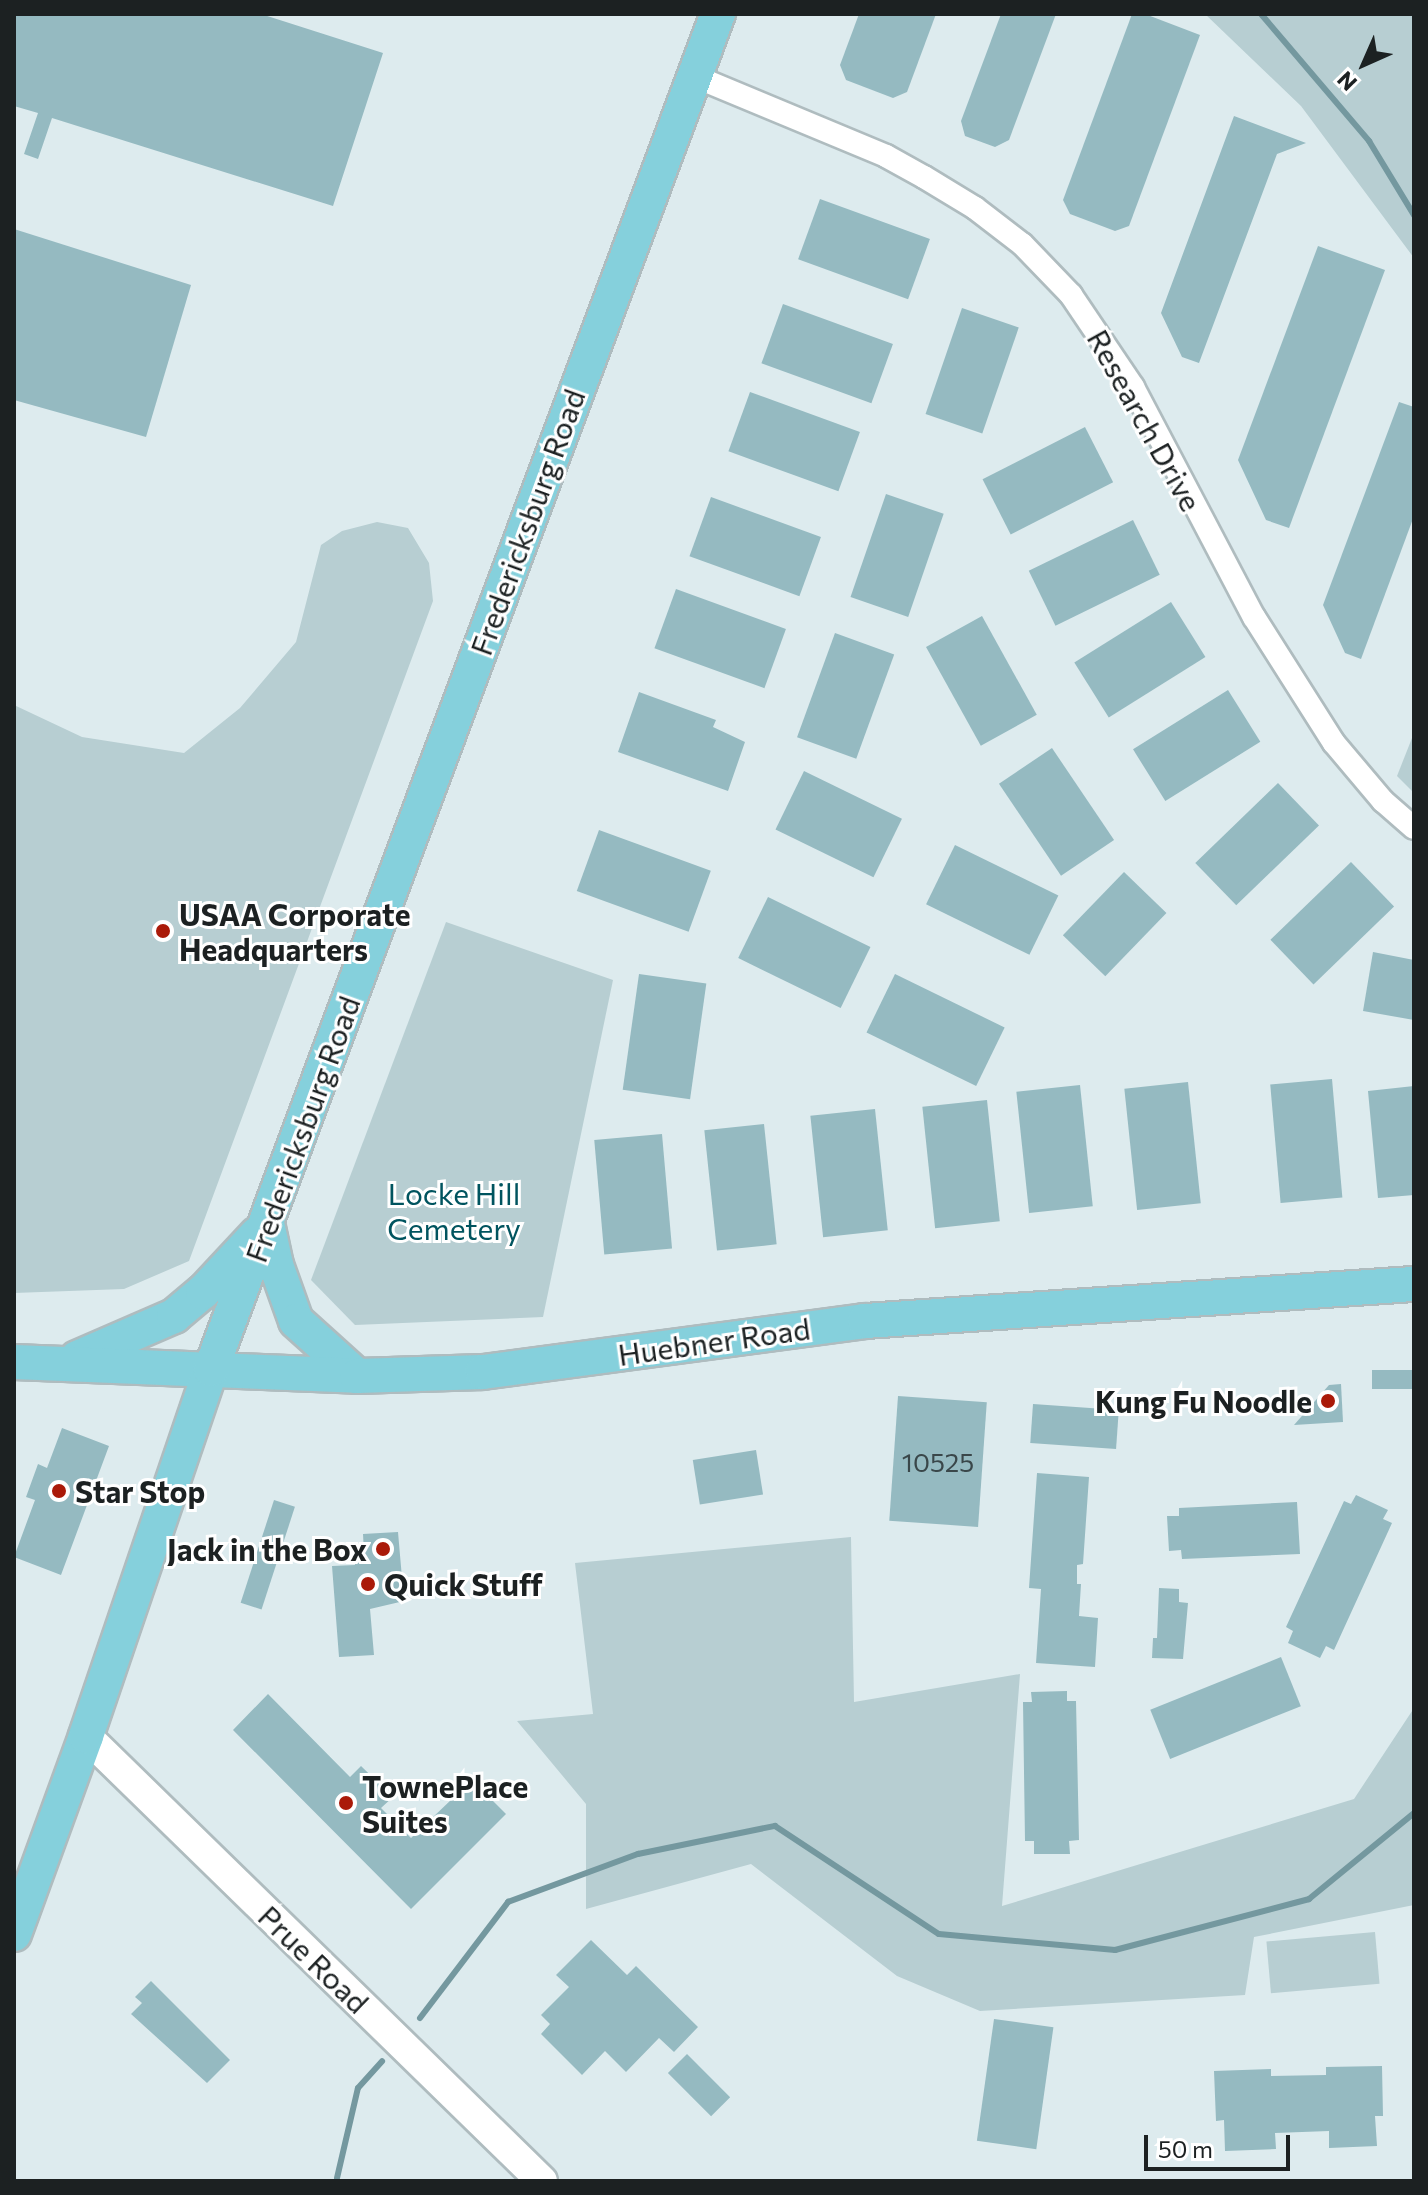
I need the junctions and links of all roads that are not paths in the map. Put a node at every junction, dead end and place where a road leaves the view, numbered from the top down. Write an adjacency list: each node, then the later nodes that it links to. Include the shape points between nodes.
1 (718, 14): 2 (main road, Fredericksburg Road)
2 (694, 76): 3 (street, Research Drive, via 875,150 924,177 1022,244 1071,295 1133,387 1254,617 1329,735 1357,773); 4 (main road, Fredericksburg Road)
3 (1414, 828)
4 (267, 1223): 6 (main road, via 174,1316); 8 (main road, Fredericksburg Road); 9 (main road, via 296,1321)
5 (1414, 1284): 9 (main road, Huebner Road, via 865,1321 483,1372)
6 (69, 1361): 7 (main road, Huebner Road); 8 (main road, Huebner Road)
7 (14, 1362)
8 (211, 1369): 9 (main road, Huebner Road); 10 (main road, Fredericksburg Road)
9 (357, 1376)
10 (86, 1736): 11 (main road, Fredericksburg Road); 12 (street, Prue Road)
11 (14, 1934)
12 (542, 2181)

